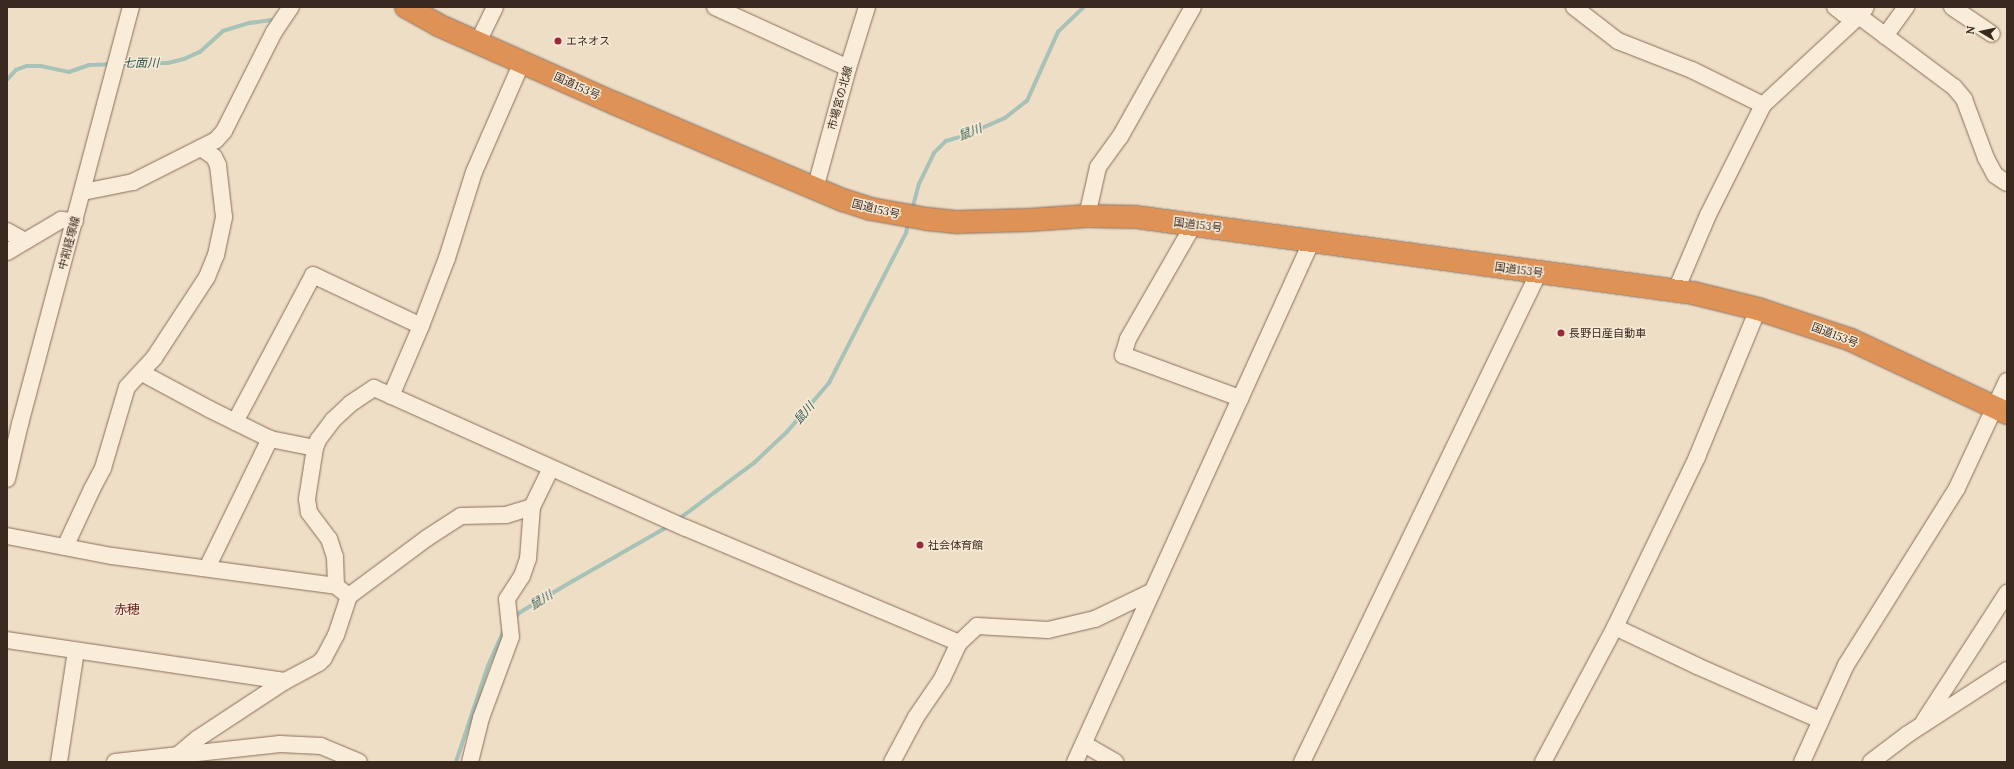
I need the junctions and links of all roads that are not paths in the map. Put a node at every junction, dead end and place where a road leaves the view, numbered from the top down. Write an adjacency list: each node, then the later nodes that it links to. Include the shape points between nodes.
1 (131, 7): 22 (street, 中割経塚線)
2 (291, 7): 19 (street, via 274,32 224,130 216,140)
3 (406, 7): 15 (highway, 国道153号, via 438,25)
4 (495, 7): 15 (street)
5 (715, 7): 17 (street)
6 (867, 7): 17 (street, 市場宮の北線)
7 (1193, 7): 23 (street, via 1120,137 1098,167)
8 (1574, 7): 18 (street, via 1618,41 1692,70)
9 (1836, 7): 12 (street, via 1844,14)
10 (1906, 7): 14 (street)
11 (1952, 7): 13 (street)
12 (1862, 12): 14 (street); 18 (street)
13 (1992, 34)
14 (1885, 36): 20 (street, via 1954,86 1964,99 1995,175)
15 (478, 42): 16 (highway, 国道153号)
16 (522, 62): 21 (highway, 国道153号); 33 (street, via 474,172 448,258)
17 (848, 68): 21 (street, 市場宮の北線)
18 (1763, 105): 31 (street, via 1708,215)
19 (201, 148): 22 (street, via 133,182); 34 (street, via 214,157 218,165 224,217 221,238 207,277)
20 (2007, 184)
21 (815, 189): 23 (highway, 国道153号, via 842,200 927,219 982,222)
22 (83, 192): 24 (street, 中割経塚線)
23 (1087, 216): 25 (highway, 国道153号, via 1136,217)
24 (75, 220): 28 (street, via 62,220); 43 (street, 中割経塚線)
25 (1194, 224): 27 (highway, 国道153号); 37 (street, via 1128,339 1123,355)
26 (7, 231): 28 (street)
27 (1310, 240): 30 (highway, 国道153号); 37 (street)
28 (25, 241): 29 (street)
29 (7, 252)
30 (1539, 272): 31 (highway, 国道153号); 69 (street)
31 (1676, 290): 32 (highway, 国道153号)
32 (1758, 308): 38 (highway, 国道153号, via 1851,340); 52 (street, via 1697,456)
33 (421, 326): 36 (street); 39 (street, via 313,275)
34 (142, 373): 39 (street); 46 (street, via 127,387 103,468)
35 (2007, 381): 38 (street)
36 (391, 396): 41 (street, via 374,388 333,420); 42 (street)
37 (1240, 398): 49 (street)
38 (2001, 410): 58 (street, via 1957,488 1846,665)
39 (235, 422): 40 (street)
40 (270, 438): 41 (street); 47 (street)
41 (315, 448): 48 (street, via 307,499 309,512 329,539 335,557)
42 (551, 468): 44 (street); 54 (street, via 662,518)
43 (7, 479)
44 (532, 507): 51 (street, via 506,515 461,516); 65 (street, via 528,559 522,576 507,599 511,637 481,718)
45 (7, 536): 46 (street)
46 (65, 547): 47 (street, via 112,556)
47 (207, 568): 48 (street)
48 (336, 586): 51 (street)
49 (1153, 591): 54 (street, via 1095,619 1048,630 977,626); 60 (street)
50 (2007, 593): 59 (street)
51 (348, 596): 57 (street, via 336,635 324,658)
52 (1615, 628): 58 (street); 70 (street)
53 (7, 640): 55 (street)
54 (959, 643): 66 (street, via 942,679 916,718)
55 (76, 651): 57 (street); 62 (street)
56 (2007, 670): 59 (street)
57 (285, 681): 61 (street, via 198,739)
58 (1820, 720): 71 (street)
59 (1921, 726): 72 (street)
60 (1084, 744): 67 (street); 68 (street)
61 (176, 759): 63 (street); 64 (street, via 280,744 321,746)
62 (59, 762)
63 (115, 762)
64 (359, 762)
65 (470, 762)
66 (892, 762)
67 (1075, 762)
68 (1115, 762)
69 (1302, 762)
70 (1543, 762)
71 (1802, 762)
72 (1871, 762)

